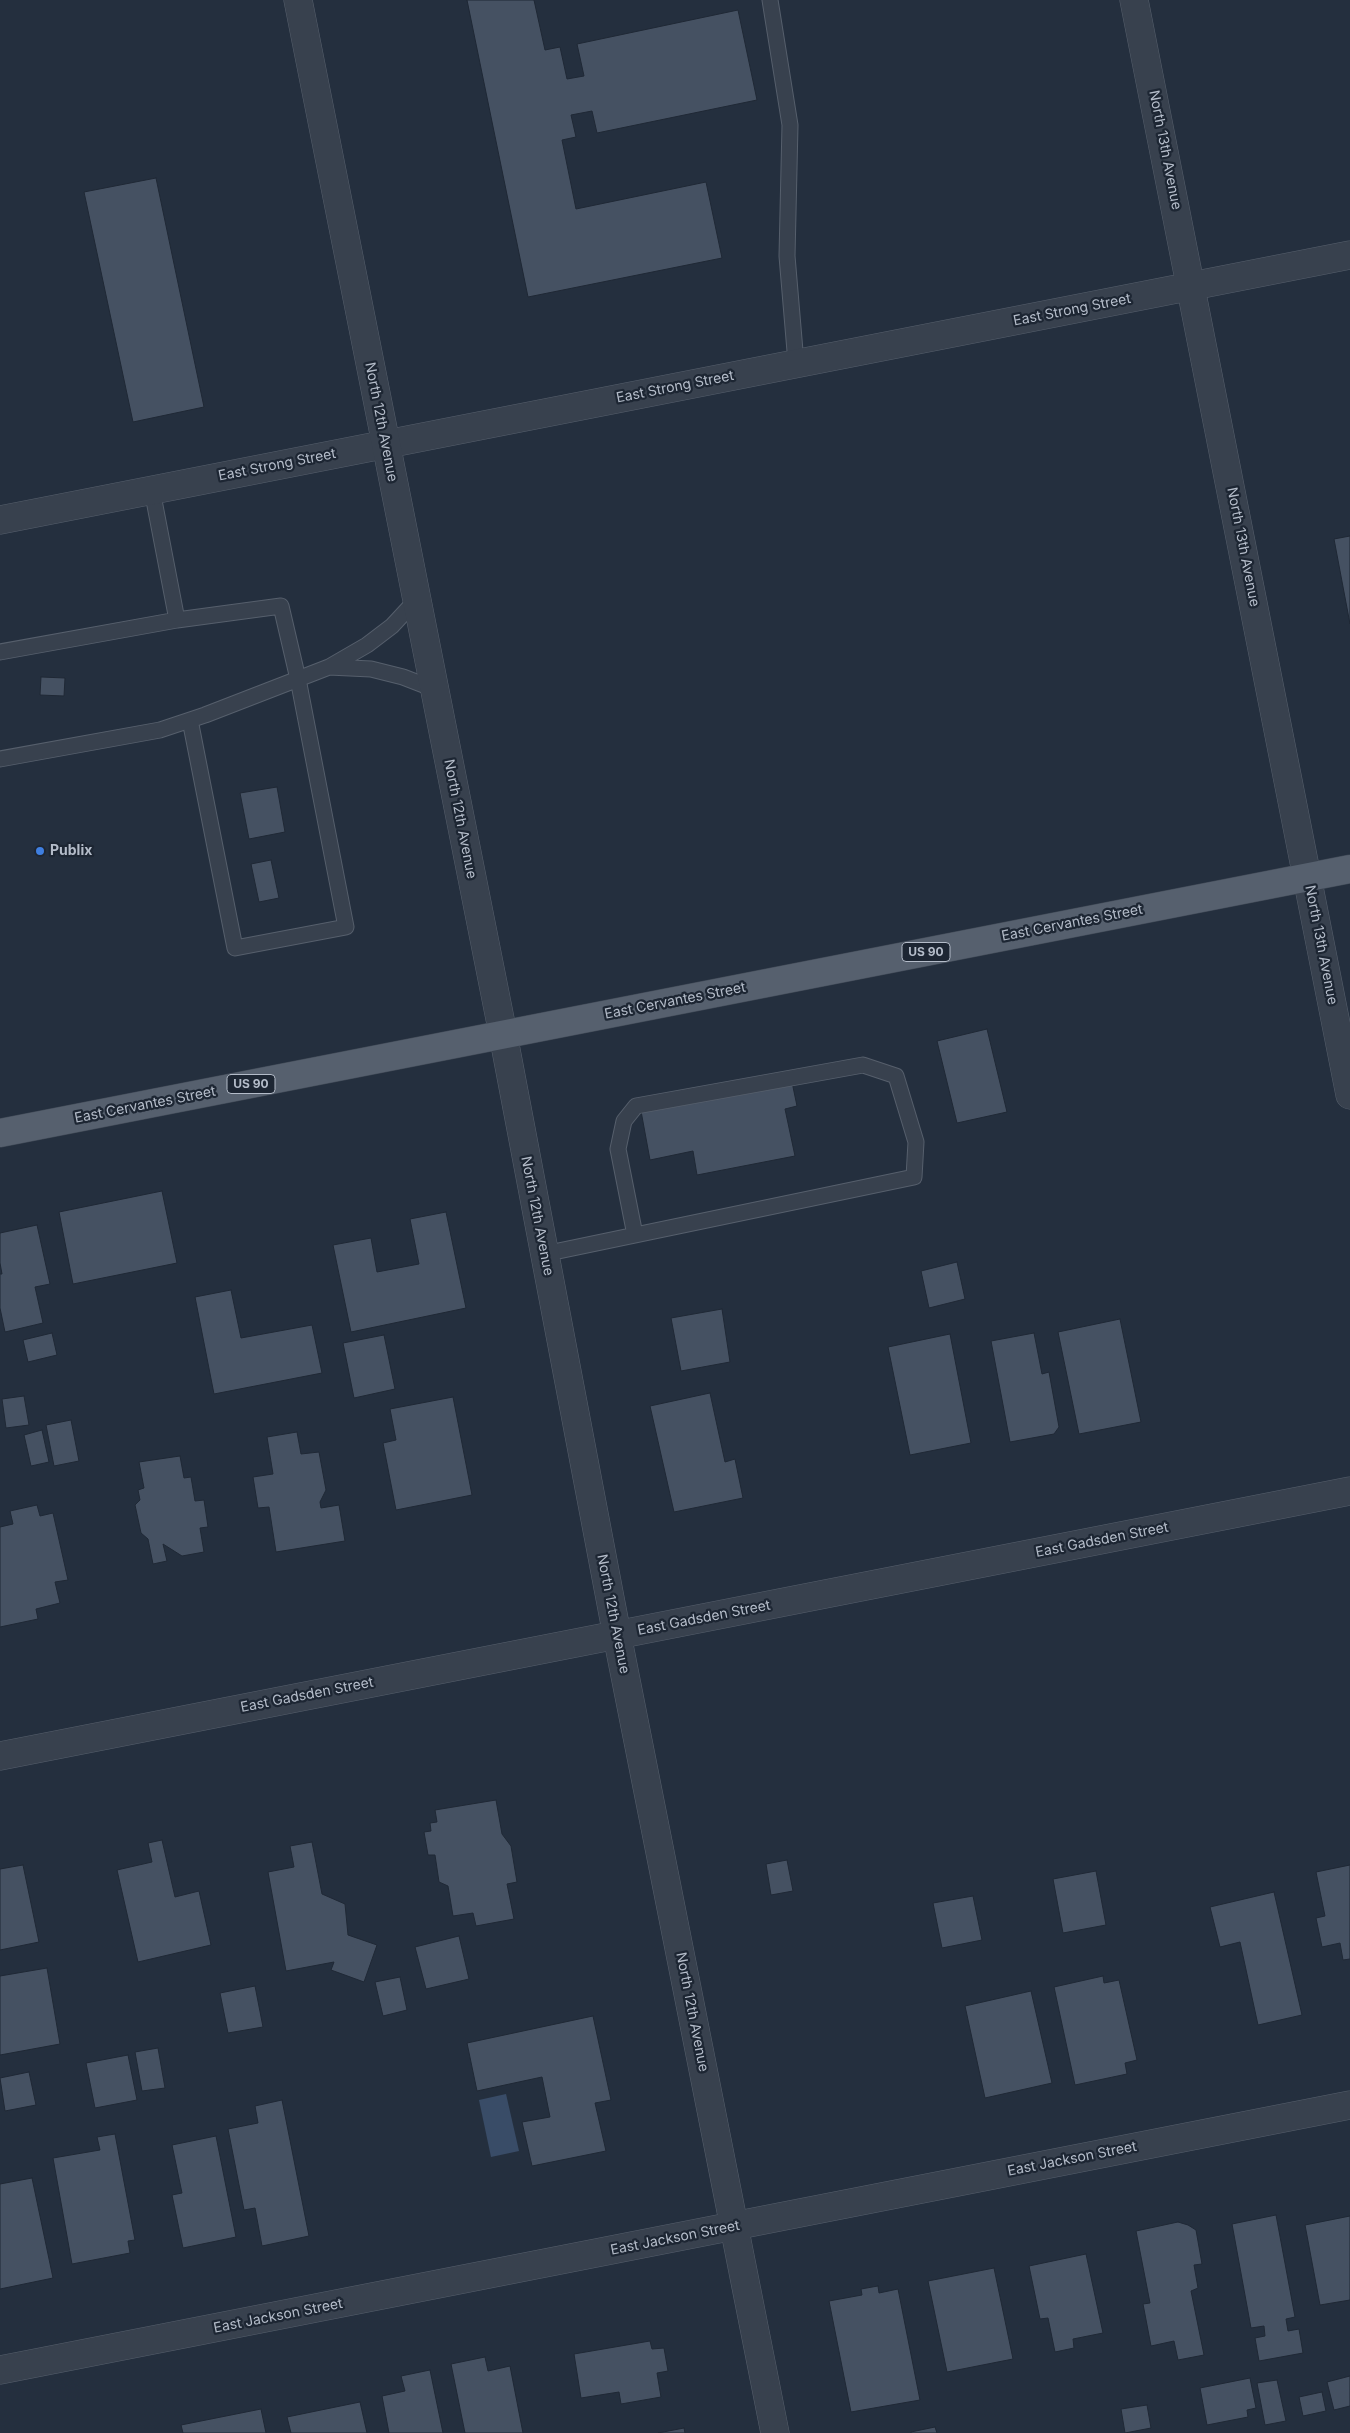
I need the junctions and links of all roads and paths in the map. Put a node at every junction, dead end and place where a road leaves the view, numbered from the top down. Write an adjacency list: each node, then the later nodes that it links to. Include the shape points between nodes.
1 (298, 0): 7 (street, North 12th Avenue)
2 (770, 0): 6 (lane, via 790,125 787,256)
3 (1134, 0): 5 (street, North 13th Avenue)
4 (1350, 256): 5 (street, East Strong Street)
5 (1192, 286): 6 (street, East Strong Street); 19 (street, North 13th Avenue)
6 (796, 363): 7 (street, East Strong Street)
7 (386, 444): 8 (street, East Strong Street); 10 (street, North 12th Avenue)
8 (152, 490): 9 (street, East Strong Street); 11 (lane)
9 (0, 520)
10 (416, 599): 13 (lane, via 392,626 368,645); 15 (street, North 12th Avenue)
11 (176, 620): 12 (lane); 14 (lane, via 281,606)
12 (0, 652)
13 (329, 667): 14 (lane); 15 (lane, via 371,669)
14 (298, 679): 16 (lane); 16 (lane, via 346,927 235,948)
15 (434, 689): 20 (street, North 12th Avenue)
16 (190, 720): 17 (lane, via 160,730)
17 (0, 760)
18 (1350, 869): 19 (main road, East Cervantes Street / US 90)
19 (1308, 877): 20 (main road, East Cervantes Street / US 90); 21 (street, North 13th Avenue)
20 (503, 1034): 22 (main road, East Cervantes Street / US 90); 24 (street, North 12th Avenue)
21 (1350, 1095)
22 (0, 1133)
23 (635, 1235): 23 (lane, via 914,1177 916,1142 896,1076 863,1065 636,1106 624,1121 618,1149); 24 (lane)
24 (544, 1254): 26 (street, North 12th Avenue)
25 (1350, 1491): 26 (street, East Gadsden Street)
26 (617, 1635): 27 (street, East Gadsden Street); 29 (street, North 12th Avenue)
27 (0, 1756)
28 (1350, 2105): 29 (street, East Jackson Street)
29 (734, 2226): 30 (street, East Jackson Street); 31 (street, North 12th Avenue)
30 (0, 2370)
31 (775, 2433)

